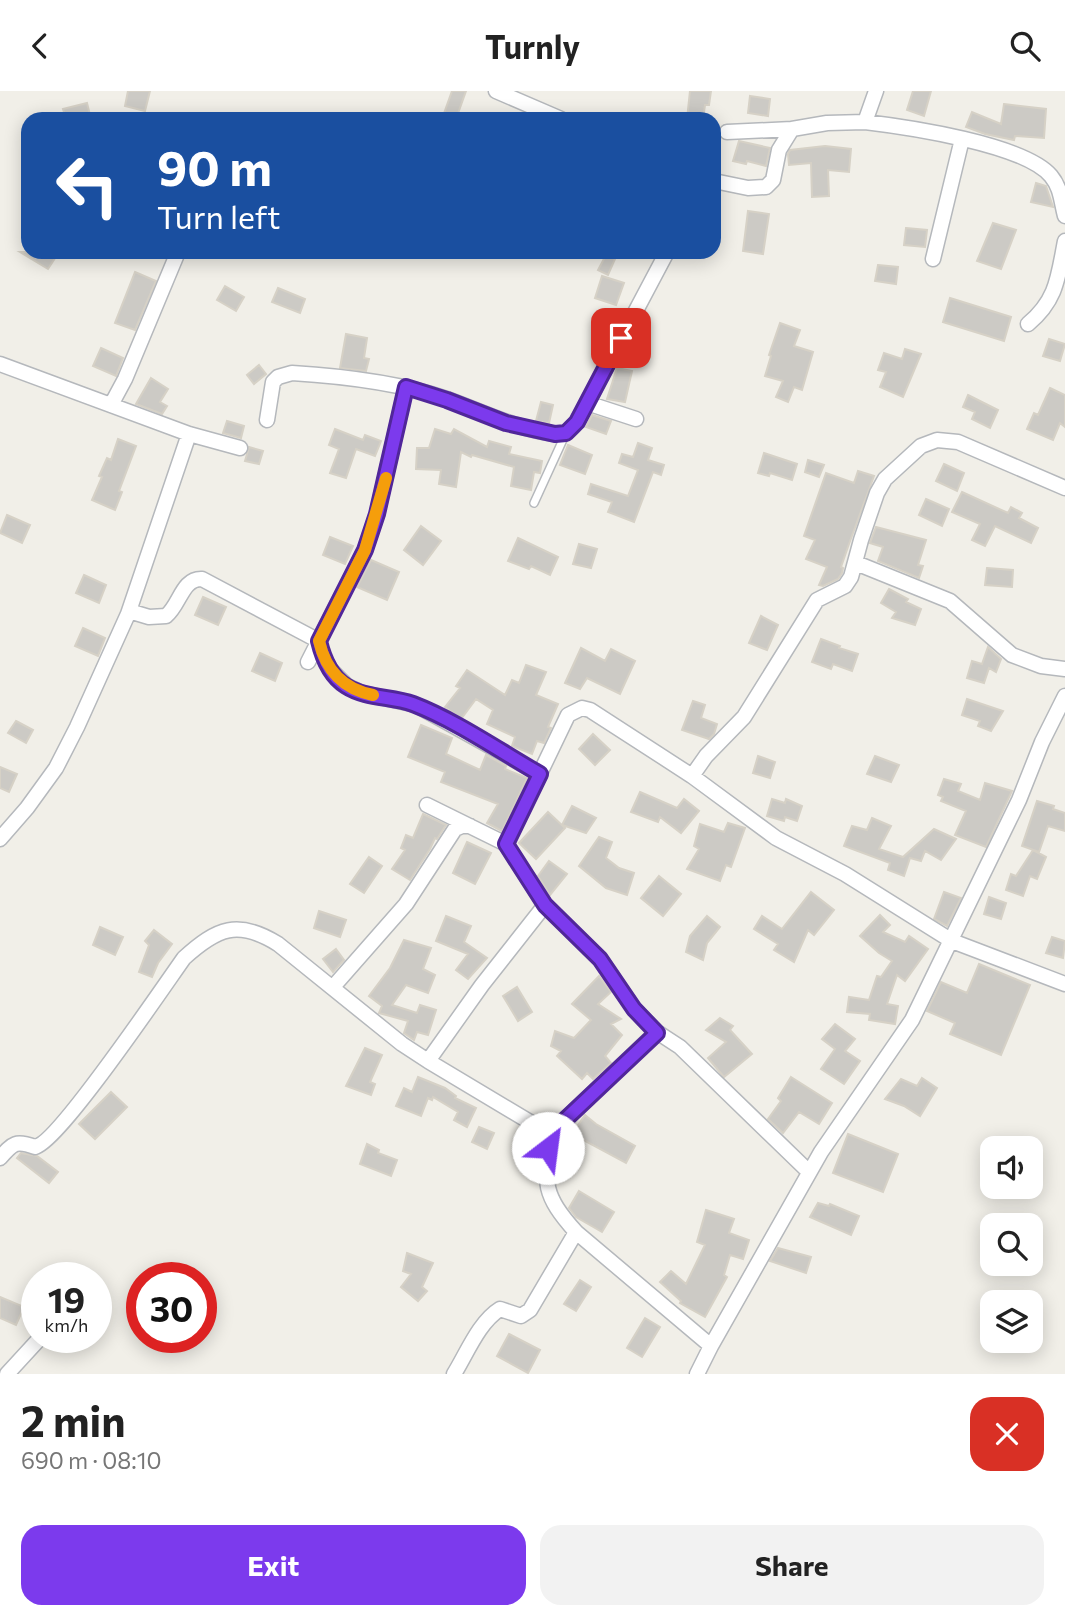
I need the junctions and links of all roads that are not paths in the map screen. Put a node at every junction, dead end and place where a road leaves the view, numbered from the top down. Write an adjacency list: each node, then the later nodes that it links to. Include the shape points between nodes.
1 (496, 91): 3 (street)
2 (876, 91): 4 (street)
3 (545, 112)
4 (866, 122): 5 (street); 7 (street)
5 (792, 129): 6 (street); 8 (street, via 779,150 769,185 748,188)
6 (727, 132)
7 (962, 139): 9 (street, via 1019,156 1049,173 1059,187); 13 (street)
8 (721, 182)
9 (1065, 216)
10 (1065, 241): 14 (street, via 1048,306)
11 (175, 259): 18 (street)
12 (663, 259): 17 (street)
13 (933, 259)
14 (1028, 324)
15 (0, 364): 18 (street)
16 (406, 387): 20 (street, via 284,375 273,382); 21 (street, via 506,423); 28 (street, via 365,550)
17 (587, 403): 19 (street); 21 (street)
18 (111, 405): 22 (street)
19 (636, 419)
20 (267, 420)
21 (566, 433): 25 (lane)
22 (189, 434): 23 (street); 27 (street)
23 (240, 448)
24 (1065, 488): 26 (street, via 958,442 937,440 921,446 885,479)
25 (534, 503)
26 (856, 562): 30 (street, via 950,601 1012,655 1041,667); 33 (street, via 845,586 817,600 744,717)
27 (129, 611): 28 (street, via 166,616 186,586 202,579); 36 (street, via 56,768)
28 (319, 641): 29 (street); 32 (street, via 330,669 347,687 415,705)
29 (308, 662)
30 (1065, 669)
31 (1065, 696): 39 (street)
32 (540, 774): 33 (street, via 568,715 582,708); 37 (street)
33 (692, 776): 39 (street, via 776,838 845,874)
34 (427, 805): 35 (street)
35 (470, 826): 37 (street); 41 (street, via 455,829 406,904)
36 (0, 839)
37 (506, 844): 38 (street)
38 (545, 905): 42 (street, via 600,959 634,1009); 43 (street)
39 (952, 941): 40 (street); 46 (street, via 912,1020)
40 (1065, 984)
41 (333, 987): 43 (street); 45 (street, via 264,935 235,928 217,933 184,958 46,1142 35,1147 15,1144)
42 (657, 1033): 44 (street); 46 (street, via 688,1054)
43 (428, 1061): 44 (street)
44 (550, 1134): 47 (street, via 546,1183 556,1209)
45 (0, 1158)
46 (809, 1172): 48 (street)
47 (576, 1232): 48 (street); 51 (street, via 530,1310 521,1316 500,1309 494,1313)
48 (711, 1346): 52 (street)
49 (26, 1353): 50 (street)
50 (7, 1374)
51 (454, 1374)
52 (697, 1374)

